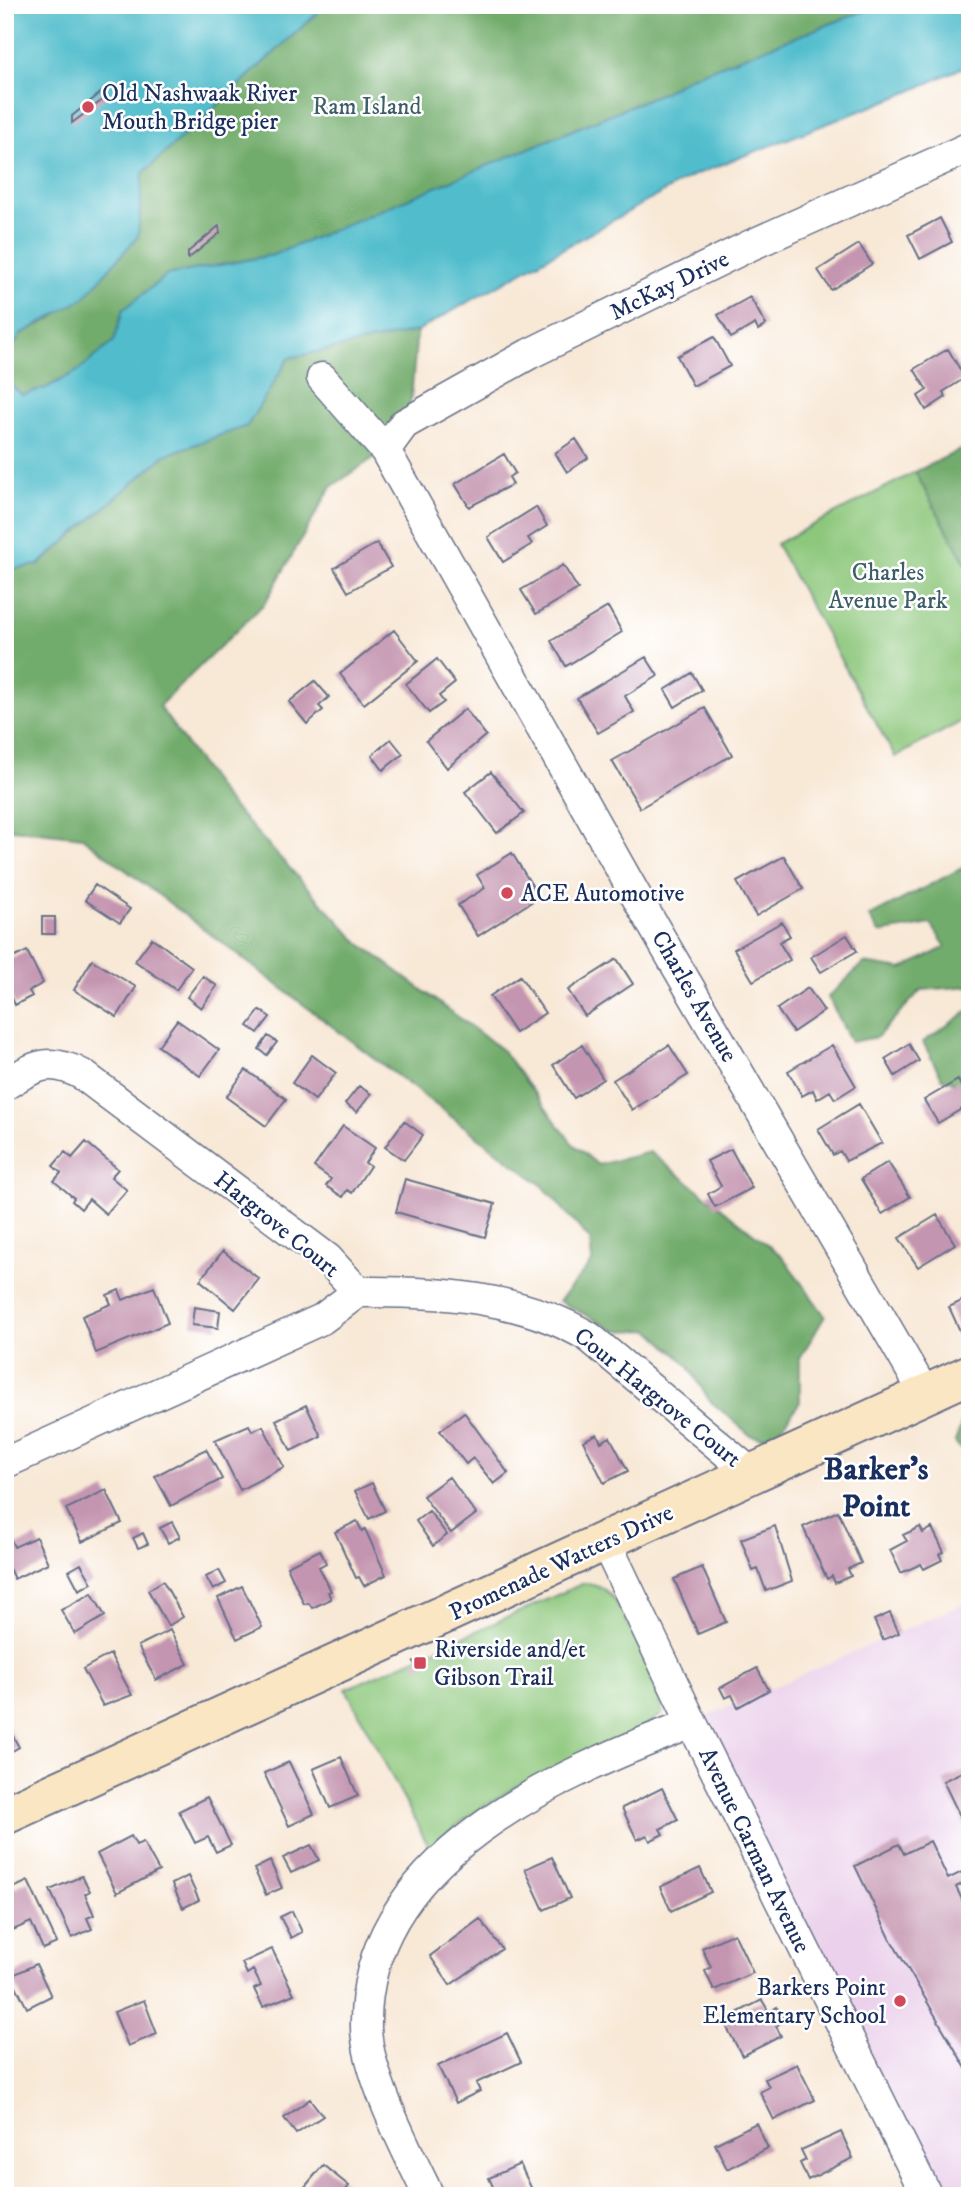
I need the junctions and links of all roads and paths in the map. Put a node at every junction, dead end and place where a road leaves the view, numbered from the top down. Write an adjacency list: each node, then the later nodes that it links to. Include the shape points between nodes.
1 (970, 146): 3 (street, McKay Drive, via 749,246 529,354 404,424)
2 (322, 377): 3 (street, Charles Avenue)
3 (385, 450): 7 (street, Charles Avenue, via 629,884)
4 (5, 1086): 5 (street, Hargrove Court, via 41,1065 63,1065 83,1075 328,1259)
5 (358, 1292): 8 (street, Hargrove Court, via 322,1319); 9 (street, Cour Hargrove Court, via 431,1291 564,1322 589,1337)
6 (970, 1374): 7 (main road, Promenade Watters Drive)
7 (925, 1394): 9 (main road, Promenade Watters Drive)
8 (5, 1463)
9 (751, 1474): 10 (main road, Promenade Watters Drive)
10 (606, 1541): 11 (street, Avenue Carman Avenue); 12 (main road, Promenade Watters Drive)
11 (692, 1723): 13 (street, via 544,1788 480,1827 435,1864 400,1909 373,1965 366,2029 381,2091); 14 (street, Avenue Carman Avenue)
12 (5, 1815)
13 (417, 2189)
14 (927, 2196)

